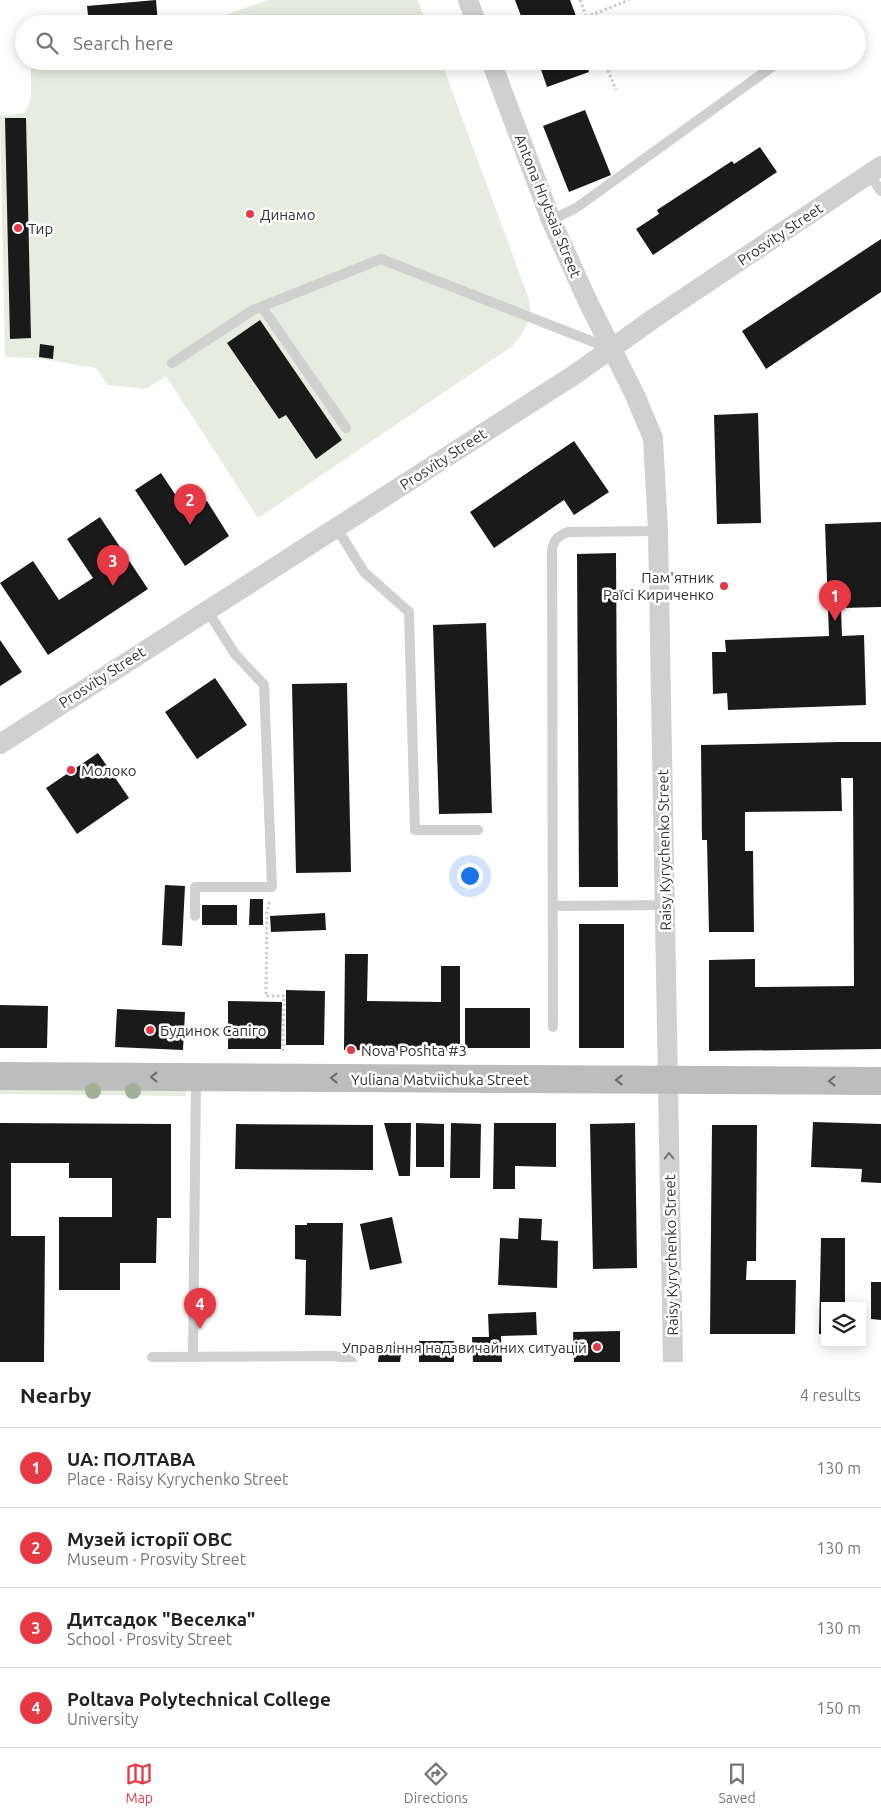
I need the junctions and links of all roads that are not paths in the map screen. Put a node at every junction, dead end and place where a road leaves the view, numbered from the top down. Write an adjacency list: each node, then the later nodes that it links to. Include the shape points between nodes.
1 (468, 0): 2 (street)
2 (474, 15)
3 (494, 70): 7 (street, Antona Hrytsaia Street)
4 (768, 70): 7 (lane, via 576,208)
5 (875, 170): 6 (lane); 9 (street, Prosvity Street)
6 (881, 191)
7 (552, 220): 9 (street, Antona Hrytsaia Street)
8 (262, 306): 9 (lane, via 381,259); 10 (lane); 11 (lane)
9 (610, 348): 12 (street, Prosvity Street, via 574,375); 13 (street, Raisy Kyrychenko Street, via 654,438)
10 (172, 363)
11 (346, 428)
12 (336, 527): 14 (street, Prosvity Street); 16 (lane, via 364,572 409,612 415,830)
13 (658, 531): 17 (street, Raisy Kyrychenko Street); 18 (lane, via 568,532 558,536 553,543)
14 (207, 610): 15 (street, Prosvity Street); 19 (lane, via 235,654 264,685 272,887 195,887)
15 (0, 744)
16 (478, 830)
17 (665, 905): 18 (lane); 23 (street, Raisy Kyrychenko Street)
18 (553, 906): 20 (lane)
19 (195, 916)
20 (553, 1027)
21 (0, 1076): 22 (street, Yuliana Matviichuka Street, one-way to 21)
22 (196, 1077): 23 (street, Yuliana Matviichuka Street, one-way to 22); 26 (lane)
23 (668, 1080): 24 (street, Yuliana Matviichuka Street, one-way to 23); 28 (street, Raisy Kyrychenko Street, one-way to 23)
24 (881, 1081)
25 (152, 1357): 26 (lane)
26 (193, 1357): 27 (lane, via 334,1356)
27 (352, 1362)
28 (673, 1362)

